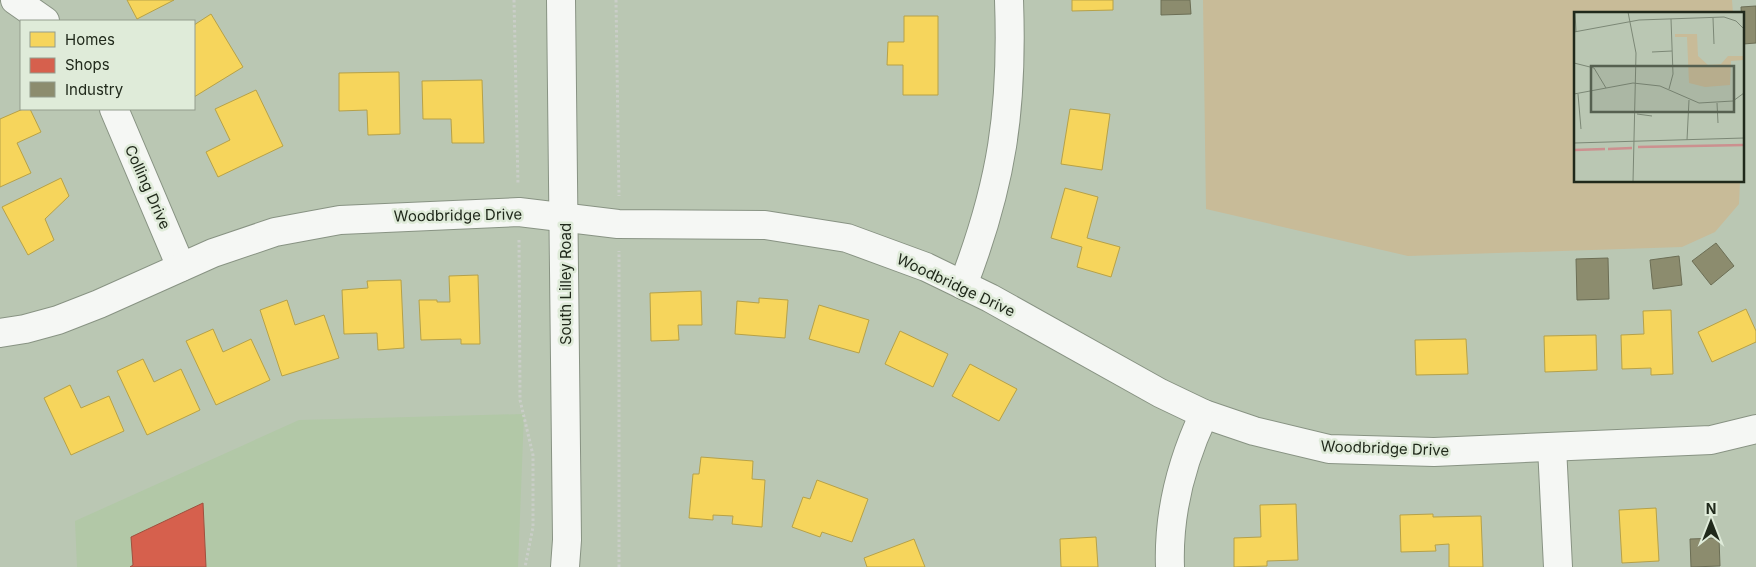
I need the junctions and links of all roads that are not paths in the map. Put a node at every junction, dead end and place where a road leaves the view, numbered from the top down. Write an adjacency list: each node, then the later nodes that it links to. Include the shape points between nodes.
1 (15, 0): 4 (street)
2 (561, 0): 6 (street, South Lilley Road)
3 (1009, 0): 8 (street, via 1009,99 1002,154 982,234)
4 (43, 20)
5 (114, 110): 7 (street, Colling Drive)
6 (564, 218): 7 (street, Woodbridge Drive, via 519,212 340,220 275,232); 8 (street, Woodbridge Drive, via 618,224 765,225 809,231 847,238 926,267); 13 (street, South Lilley Road)
7 (182, 266): 9 (street, Woodbridge Drive, via 66,316)
8 (963, 285): 10 (street, Woodbridge Drive)
9 (0, 333)
10 (1204, 414): 12 (street, Woodbridge Drive, via 1254,431 1329,449 1434,452); 14 (street, via 1180,473 1172,511)
11 (1756, 429): 12 (street, Woodbridge Drive, via 1711,440)
12 (1552, 446): 15 (street)
13 (565, 567)
14 (1170, 567)
15 (1558, 567)

